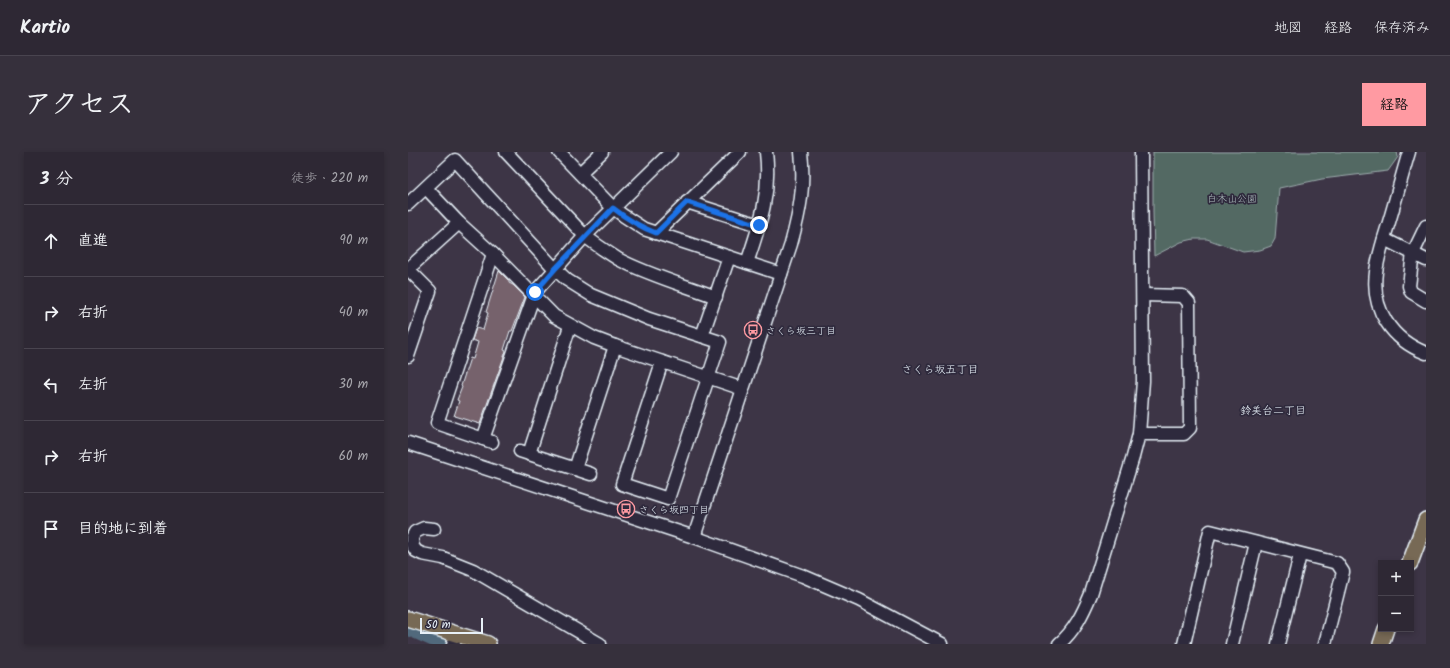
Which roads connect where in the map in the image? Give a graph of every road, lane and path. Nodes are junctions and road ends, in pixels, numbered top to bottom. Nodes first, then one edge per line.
1 (506, 152) edge
2 (559, 152) edge
3 (602, 152) edge
4 (671, 152) edge
5 (740, 152) edge
6 (766, 152) edge
7 (801, 152) edge
8 (1141, 152) edge
9 (1409, 152) edge
10 (580, 173) junction
11 (426, 188) junction
12 (687, 202) junction
13 (408, 204) edge
14 (613, 208) junction
15 (459, 222) junction
16 (759, 225) junction
17 (1426, 226) edge
18 (656, 233) junction
19 (585, 236) junction
20 (1384, 239) junction
21 (1413, 253) junction
22 (493, 254) junction
23 (729, 257) junction
24 (1426, 260) edge
25 (747, 263) junction
26 (408, 269) edge
27 (555, 269) junction
28 (781, 274) junction
29 (534, 295) junction
30 (1143, 295) junction
31 (716, 297) junction
32 (1426, 301) edge
33 (570, 326) junction
34 (702, 336) junction
35 (615, 346) junction
36 (1426, 353) edge
37 (408, 356) edge
38 (662, 362) junction
39 (708, 378) junction
40 (743, 389) junction
41 (1138, 434) junction
42 (408, 443) edge
43 (575, 469) junction
44 (591, 474) dead end
45 (1426, 520) edge
46 (434, 529) dead end
47 (694, 538) junction
48 (1256, 543) junction
49 (1300, 555) junction
50 (1411, 560) edge
51 (408, 619) edge
52 (1385, 632) edge
53 (456, 640) edge
54 (488, 644) edge
55 (600, 644) edge
56 (942, 644) edge
57 (1059, 644) edge
58 (1184, 644) edge
59 (1232, 644) edge
60 (1278, 644) edge
61 (1325, 644) edge
62 (1381, 644) edge

1 - 19 street
2 - 10 street
3 - 10 street
4 - 14 street
5 - 12 street
6 - 16 street
7 - 28 street
8 - 30 street
9 - 20 street
10 - 14 street
11 - 13 street
11 - 15 street
11 - 27 street
12 - 16 street
12 - 18 street
14 - 18 street
14 - 19 street
15 - 22 street
15 - 26 street
16 - 25 street
17 - 21 street
18 - 23 street
19 - 27 street
19 - 31 street
20 - 21 street
20 - 36 street
21 - 24 street
21 - 32 street
22 - 29 street
22 - 29 street
23 - 25 street
23 - 31 street
25 - 28 street
26 - 37 street
27 - 29 street
27 - 34 street
28 - 40 street
29 - 33 street
30 - 41 street
30 - 41 street
31 - 34 street
33 - 35 street
33 - 43 street
34 - 39 street
35 - 38 street
35 - 43 street
38 - 39 street
38 - 39 street
39 - 40 street
40 - 47 street
41 - 57 street
42 - 47 street
43 - 44 street
45 - 50 main road
46 - 55 street
47 - 56 street
48 - 49 street
48 - 58 street
48 - 59 street
49 - 60 street
49 - 61 street
51 - 53 main road
52 - 62 main road
53 - 54 main road

